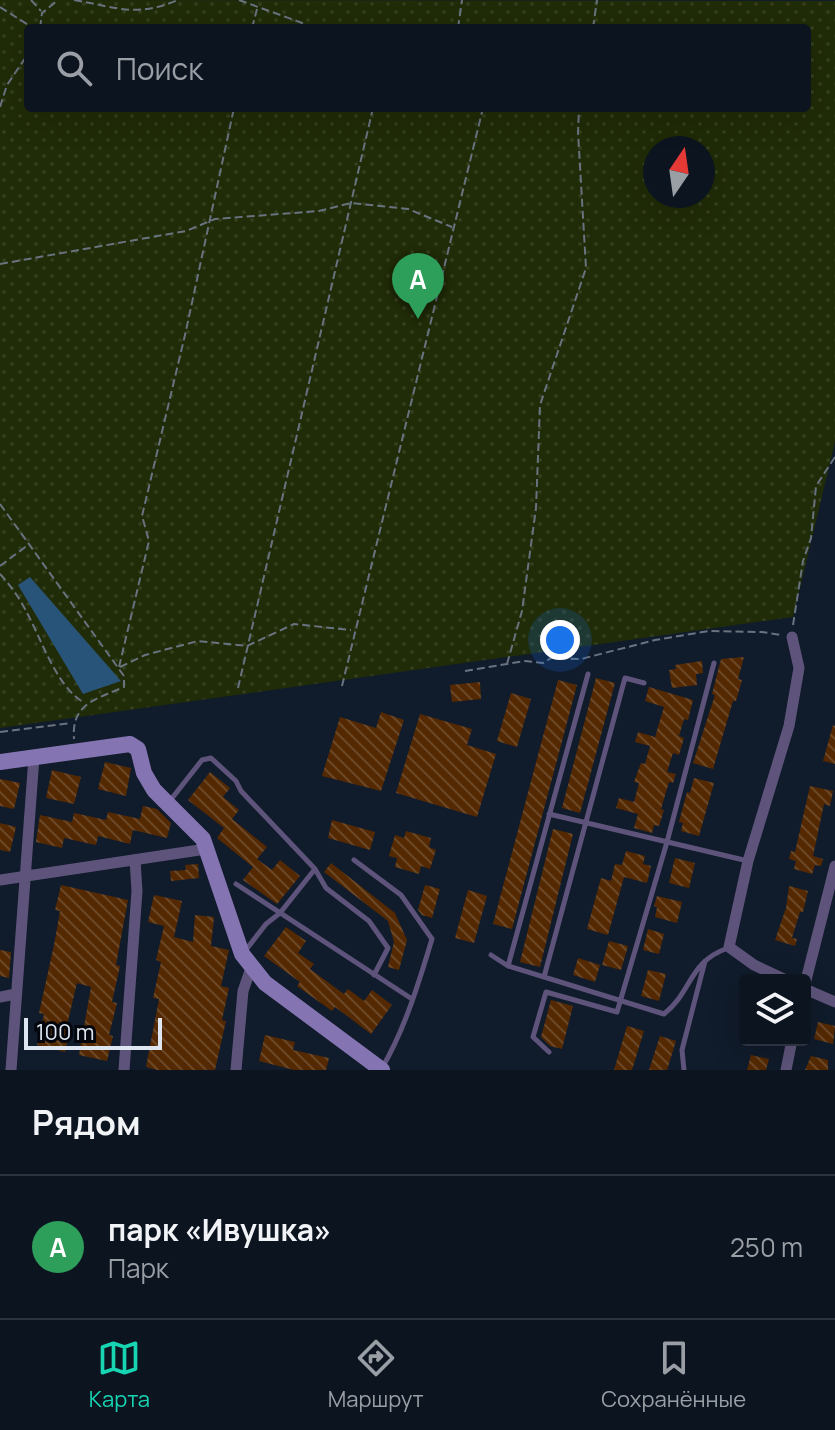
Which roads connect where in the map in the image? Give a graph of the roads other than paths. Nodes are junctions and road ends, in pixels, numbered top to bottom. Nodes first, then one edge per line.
1 (792, 637) road end
2 (714, 663) dead end
3 (588, 674) dead end
4 (644, 683) dead end
5 (34, 757) junction
6 (0, 762) edge
7 (168, 803) junction
8 (549, 814) junction
9 (587, 823) junction
10 (667, 842) junction
11 (206, 849) junction
12 (135, 860) junction
13 (354, 860) dead end
14 (748, 861) junction
15 (835, 866) edge
16 (315, 869) junction
17 (25, 877) junction
18 (0, 880) edge
19 (236, 884) dead end
20 (280, 913) junction
21 (729, 947) junction
22 (491, 955) dead end
23 (706, 960) junction
24 (247, 961) junction
25 (508, 966) junction
26 (773, 974) edge
27 (808, 974) edge
28 (374, 975) junction
29 (544, 977) junction
30 (811, 989) edge
31 (16, 994) junction
32 (0, 997) edge
33 (412, 999) junction
34 (621, 999) junction
35 (835, 1002) edge
36 (791, 1046) edge
37 (549, 1052) dead end
38 (11, 1070) edge
39 (124, 1070) edge
40 (236, 1070) edge
41 (382, 1070) edge
42 (684, 1070) edge
43 (786, 1070) edge

1 - 14 street
2 - 10 lane
3 - 8 lane
4 - 9 lane
5 - 6 street
5 - 7 street
5 - 17 street
7 - 11 street
7 - 16 lane
8 - 9 lane
8 - 25 lane
9 - 10 lane
9 - 29 lane
10 - 14 lane
10 - 34 lane
11 - 12 street
11 - 24 street
12 - 17 street
12 - 39 street
13 - 33 lane
14 - 21 street
15 - 27 street
16 - 20 lane
16 - 28 lane
17 - 18 street
17 - 31 street
19 - 20 lane
20 - 24 lane
20 - 28 lane
21 - 23 lane
21 - 26 street
22 - 25 lane
23 - 34 lane
23 - 42 lane
24 - 40 street
24 - 41 street
25 - 29 lane
28 - 33 lane
29 - 34 lane
30 - 35 street
31 - 32 street
31 - 38 street
33 - 41 lane
34 - 37 lane
36 - 43 street

